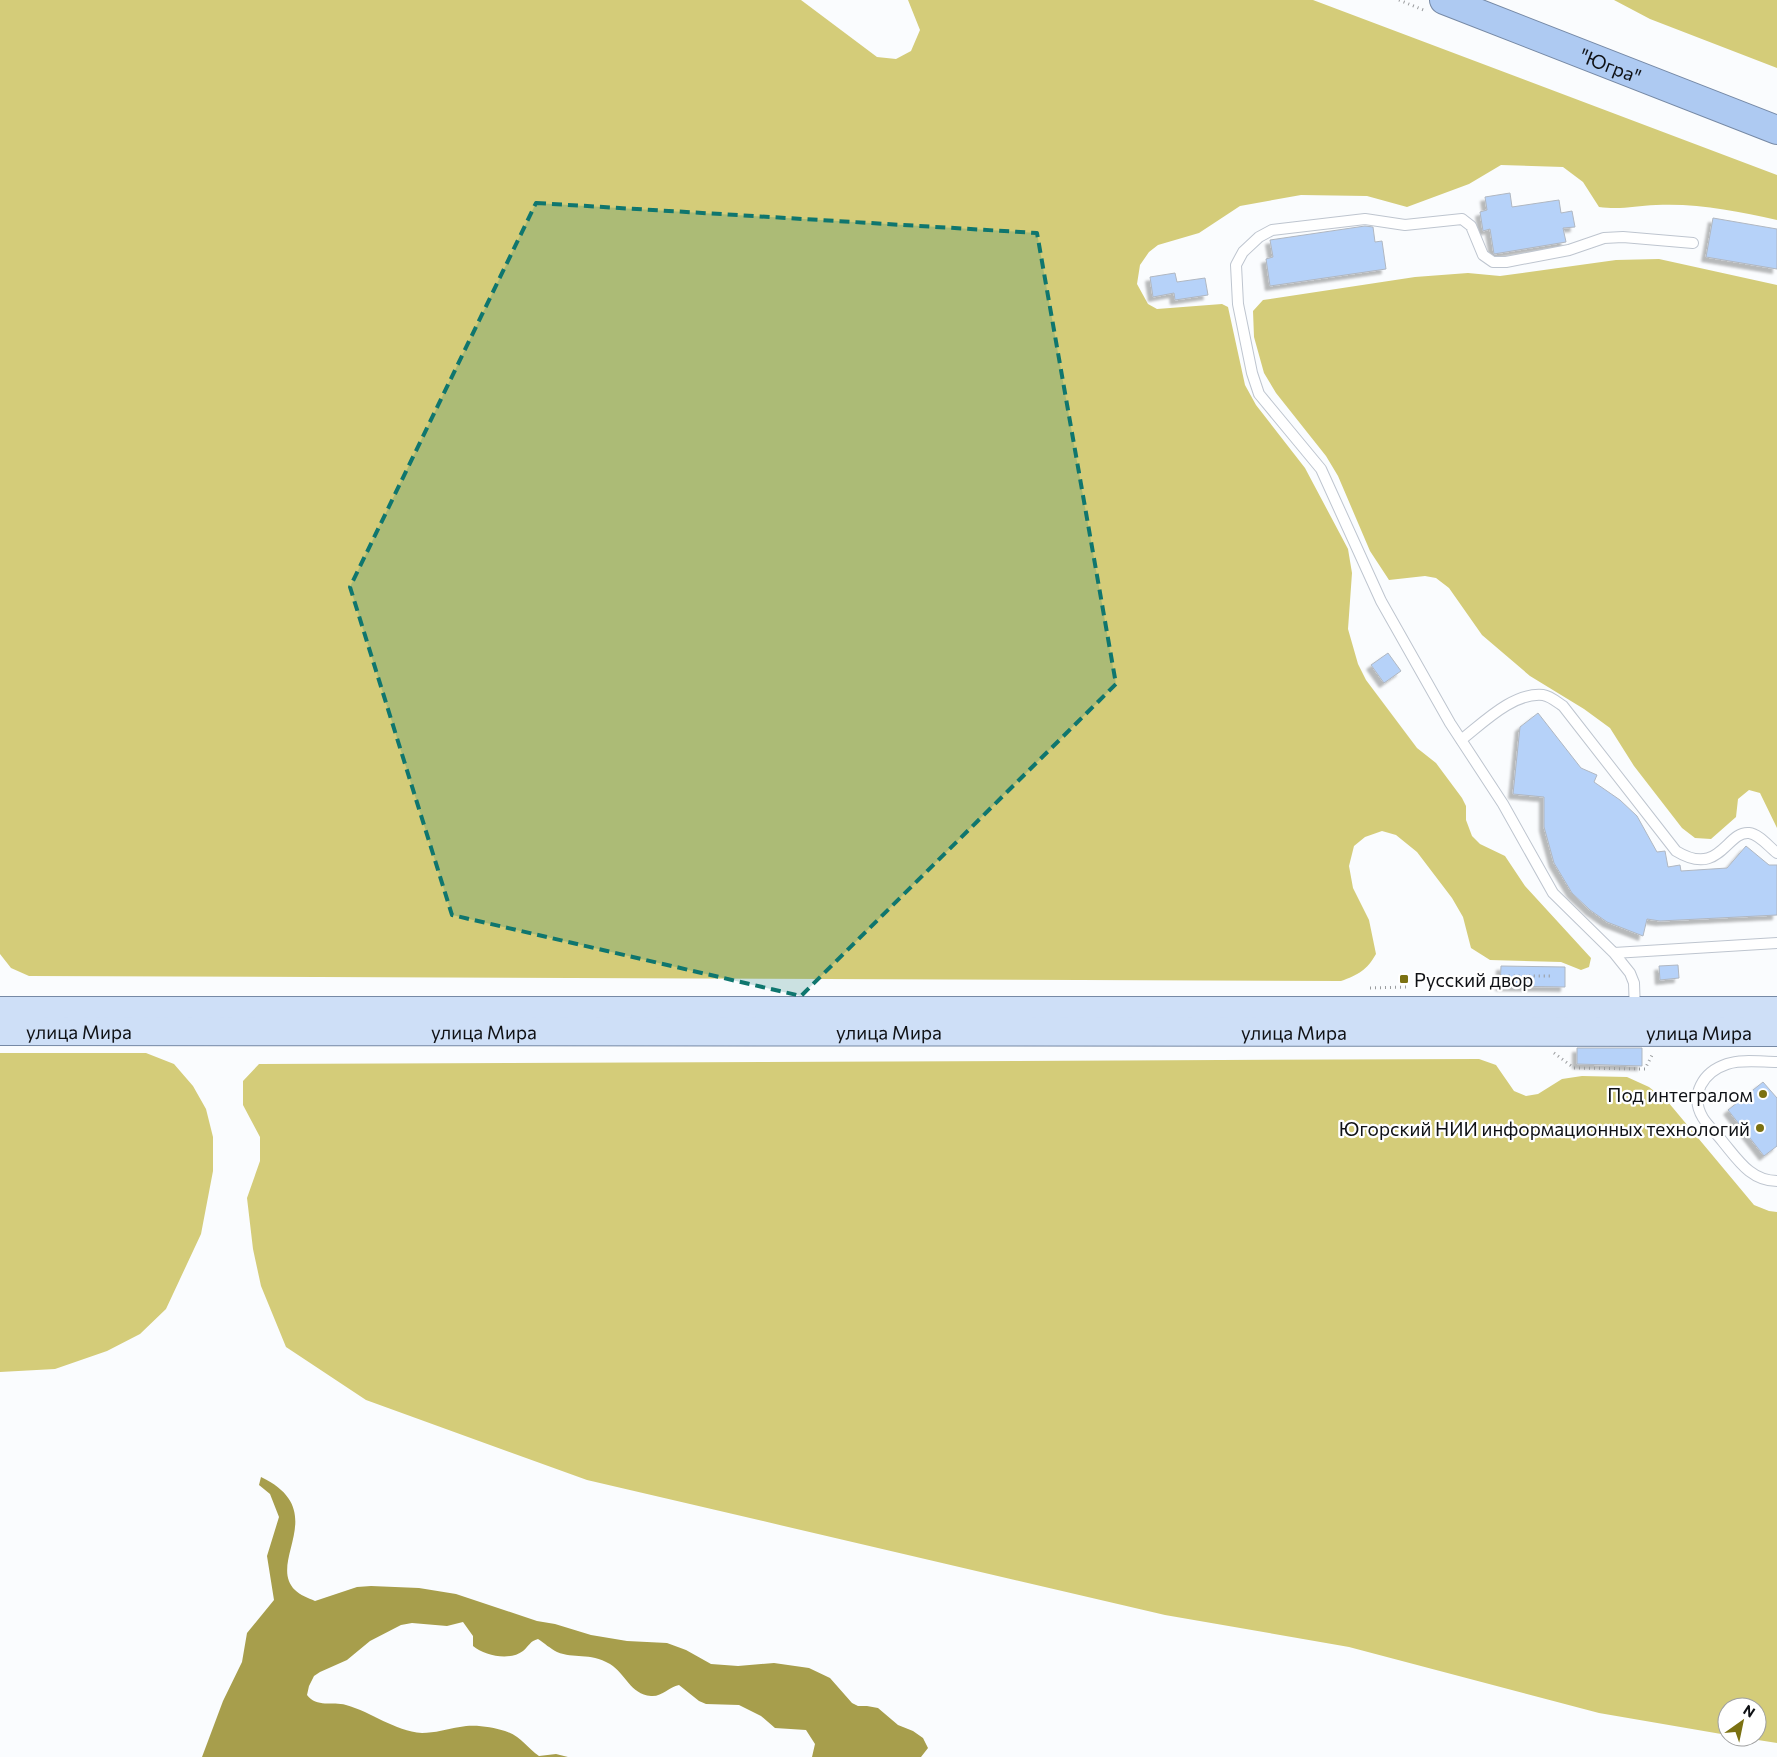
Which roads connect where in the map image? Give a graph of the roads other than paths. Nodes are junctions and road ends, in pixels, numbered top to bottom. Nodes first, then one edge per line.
1 (1444, 0) edge
2 (1777, 130) edge
3 (1693, 243) dead end
4 (1461, 740) junction
5 (1777, 853) edge
6 (1777, 944) edge
7 (1614, 953) junction
8 (0, 1011) edge
9 (1777, 1011) edge
10 (1635, 1022) junction
11 (0, 1031) edge
12 (1777, 1032) edge
13 (1777, 1062) edge
14 (1777, 1181) edge

1 - 2 highway, "Югра"
3 - 4 lane
4 - 5 lane
4 - 7 lane
6 - 7 lane
7 - 10 lane
8 - 10 main road, улица Мира
9 - 10 main road, улица Мира
10 - 11 main road, улица Мира
10 - 12 main road, улица Мира
13 - 14 lane

